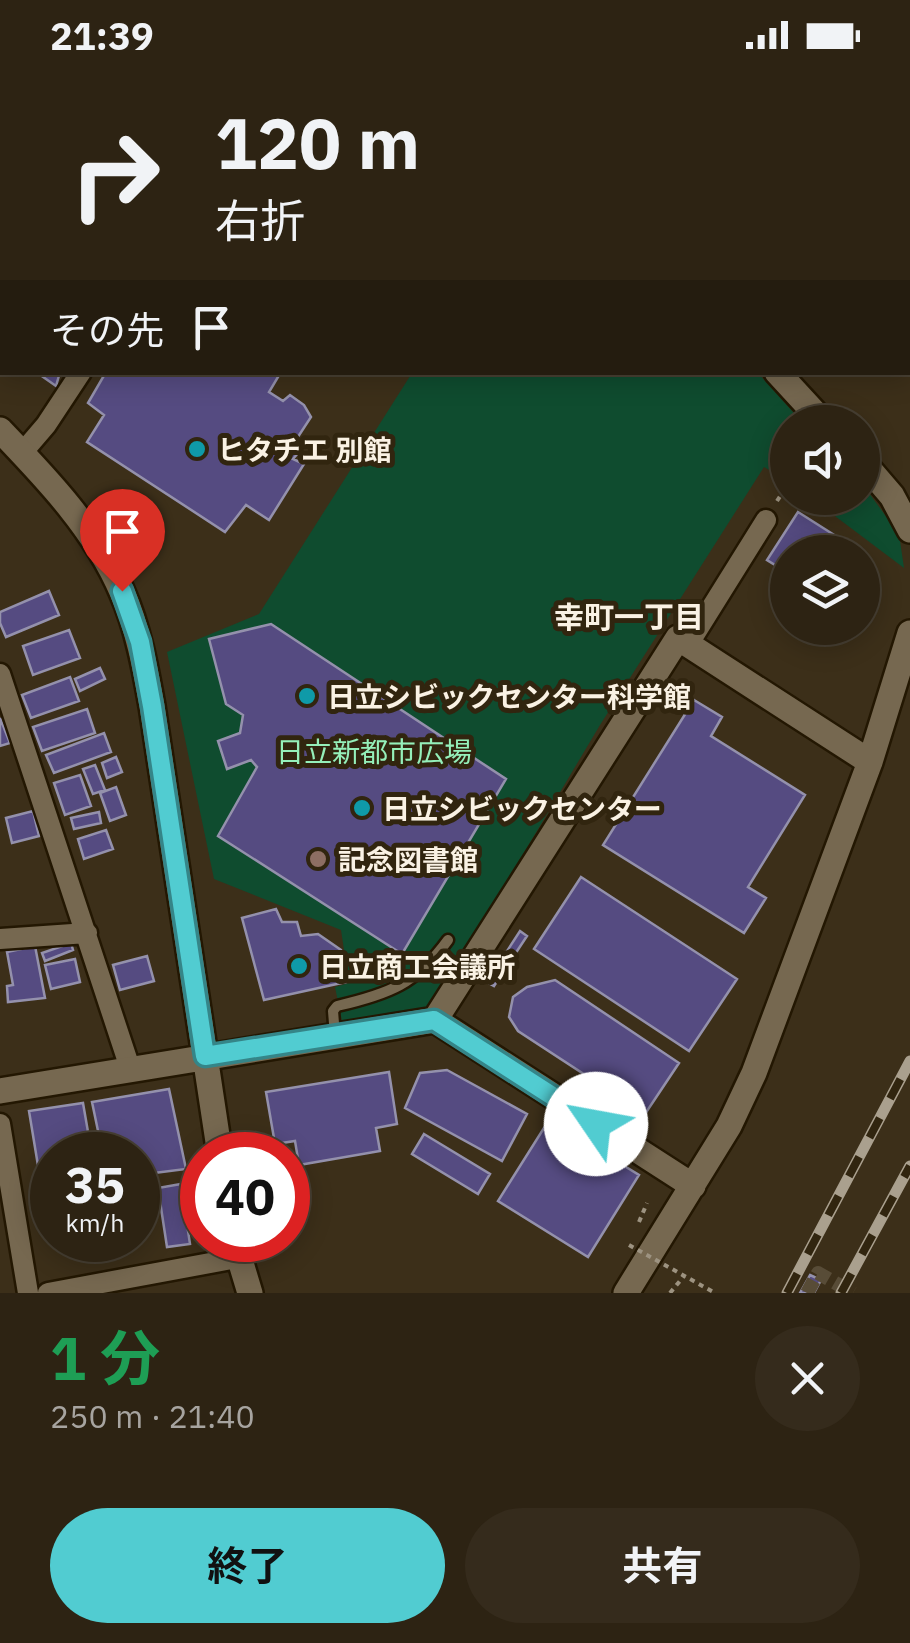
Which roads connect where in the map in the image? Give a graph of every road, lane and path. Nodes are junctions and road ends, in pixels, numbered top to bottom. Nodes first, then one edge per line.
1 (78, 375) edge
2 (780, 375) edge
3 (808, 405) edge
4 (0, 430) edge
5 (22, 453) junction
6 (880, 482) edge
7 (766, 520) dead end
8 (910, 530) edge
9 (910, 633) edge
10 (688, 645) junction
11 (0, 674) edge
12 (870, 762) junction
13 (87, 933) junction
14 (0, 939) edge
15 (448, 940) dead end
16 (434, 1020) junction
17 (336, 1036) junction
18 (205, 1056) junction
19 (130, 1068) junction
20 (0, 1092) edge
21 (0, 1124) edge
22 (217, 1132) edge
23 (693, 1186) junction
24 (629, 1245) dead end
25 (180, 1262) edge
26 (240, 1262) edge
27 (684, 1276) junction
28 (28, 1293) edge
29 (48, 1293) edge
30 (250, 1293) edge
31 (626, 1293) edge
32 (670, 1293) edge
33 (714, 1293) edge

1 - 5 street
2 - 3 street
4 - 5 street
5 - 18 street
6 - 8 street
7 - 10 street
9 - 12 street
10 - 12 street
10 - 16 street
11 - 13 street
12 - 23 street
13 - 14 street
13 - 19 street
15 - 17 lane
16 - 17 street
16 - 23 street
17 - 18 street
18 - 19 street
18 - 22 street
19 - 20 street
21 - 28 street
23 - 31 street
24 - 27 path, bridge
25 - 29 street
26 - 30 street
27 - 32 path
27 - 33 path, bridge

